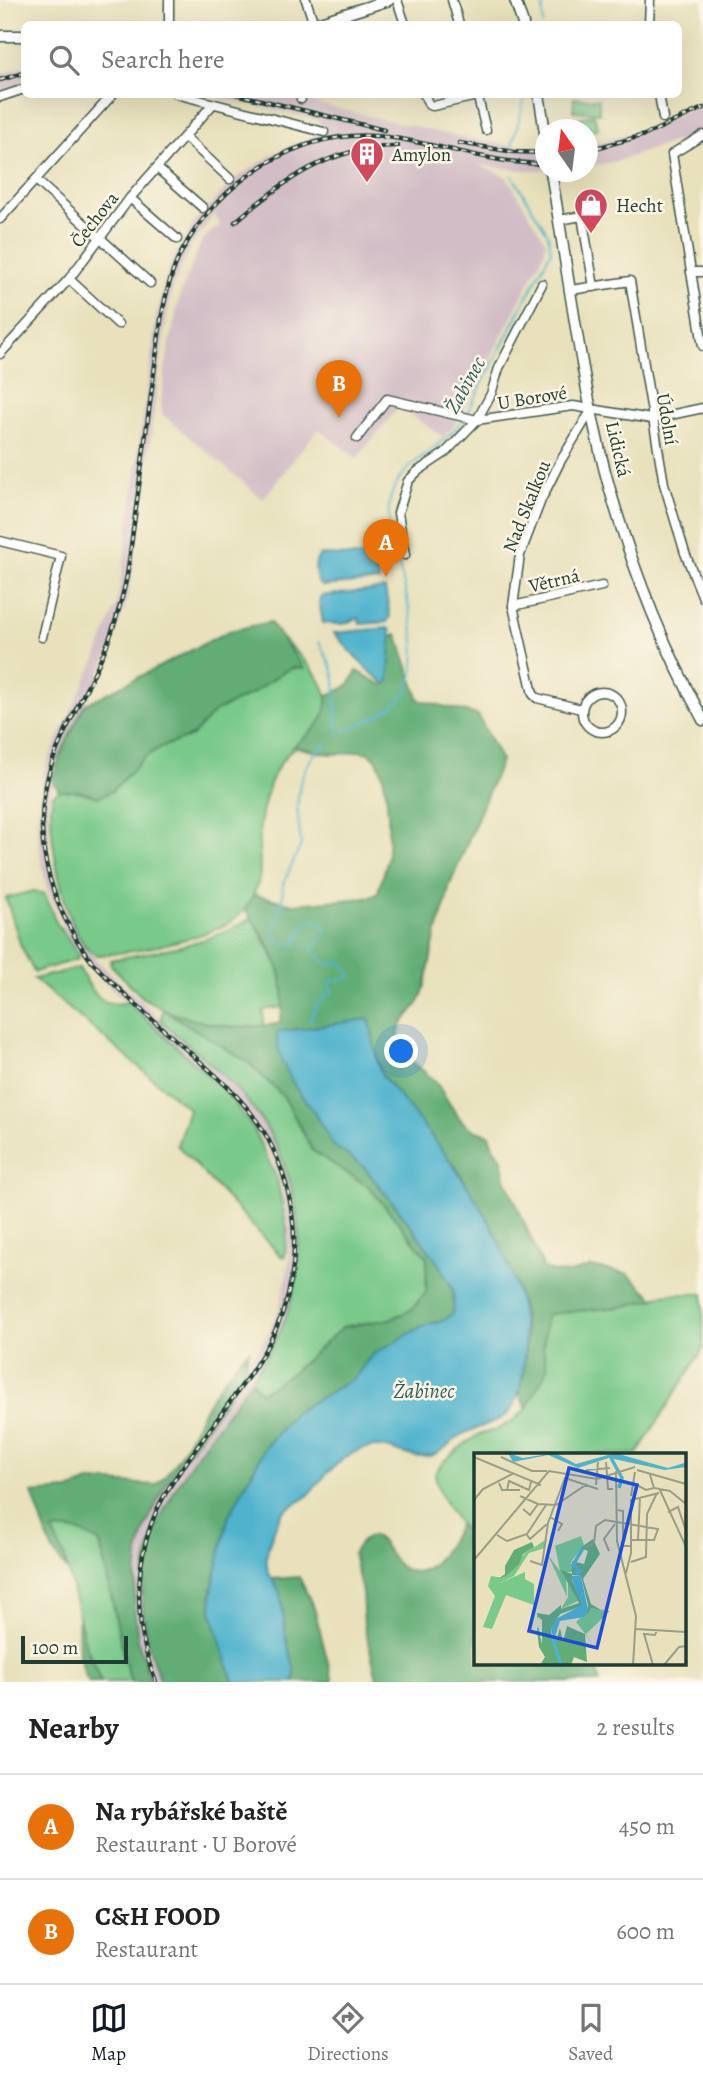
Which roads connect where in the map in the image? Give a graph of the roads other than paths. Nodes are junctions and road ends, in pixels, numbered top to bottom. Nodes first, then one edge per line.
1 (169, 0) edge
2 (306, 0) edge
3 (388, 0) edge
4 (397, 0) edge
5 (452, 0) edge
6 (514, 0) edge
7 (649, 0) edge
8 (169, 21) edge
9 (313, 21) edge
10 (323, 21) edge
11 (404, 21) edge
12 (457, 21) edge
13 (522, 21) edge
14 (649, 21) edge
15 (0, 36) edge
16 (21, 36) edge
17 (21, 90) edge
18 (0, 97) edge
19 (110, 98) edge
20 (191, 98) edge
21 (426, 98) edge
22 (465, 98) edge
23 (478, 98) edge
24 (540, 98) edge
25 (660, 98) edge
26 (213, 104) junction
27 (663, 118) dead end
28 (542, 119) edge
29 (486, 130) dead end
30 (324, 132) dead end
31 (703, 135) edge
32 (185, 137) junction
33 (157, 168) junction
34 (230, 179) dead end
35 (37, 181) junction
36 (553, 182) edge
37 (130, 198) junction
38 (203, 208) dead end
39 (0, 219) edge
40 (559, 220) junction
41 (99, 238) junction
42 (177, 239) dead end
43 (691, 272) junction
44 (703, 272) edge
45 (69, 279) junction
46 (150, 283) dead end
47 (541, 284) dead end
48 (594, 287) junction
49 (571, 290) junction
50 (118, 324) dead end
51 (703, 346) edge
52 (0, 354) edge
53 (703, 408) edge
54 (592, 409) junction
55 (469, 418) junction
56 (651, 419) junction
57 (357, 438) dead end
58 (0, 541) edge
59 (405, 555) dead end
60 (602, 586) dead end
61 (703, 598) edge
62 (513, 606) junction
63 (42, 637) dead end
64 (582, 709) junction
65 (703, 720) edge

1 - 8 street
2 - 9 street
3 - 10 main road
4 - 11 street
5 - 12 street
6 - 13 main road
7 - 14 street
15 - 16 main road
17 - 18 street
19 - 35 street
20 - 26 street
21 - 22 street
23 - 29 street
24 - 28 main road
25 - 27 street
26 - 30 street
26 - 32 street, Čechova
31 - 43 street
32 - 33 street, Čechova
32 - 34 street
33 - 37 street, Čechova
33 - 38 street
35 - 39 street
35 - 41 street
36 - 40 main road, Lidická
37 - 41 street, Čechova
37 - 42 street
40 - 48 street
40 - 49 main road, Lidická
41 - 45 street, Čechova
41 - 46 street
43 - 44 street
43 - 51 street
45 - 50 street
45 - 52 street, Čechova
47 - 55 street
48 - 49 street
48 - 56 street, Údolní
49 - 54 main road, Lidická
53 - 56 street
54 - 55 street, U Borové
54 - 56 street, U Borové
54 - 62 street, Nad Skalkou
54 - 65 main road, Lidická
55 - 57 street
55 - 59 street, U Borové
56 - 61 street, Údolní
58 - 63 street
60 - 62 street, Větrná
62 - 64 street, Nad Skalkou
64 - 64 street, Nad Skalkou

